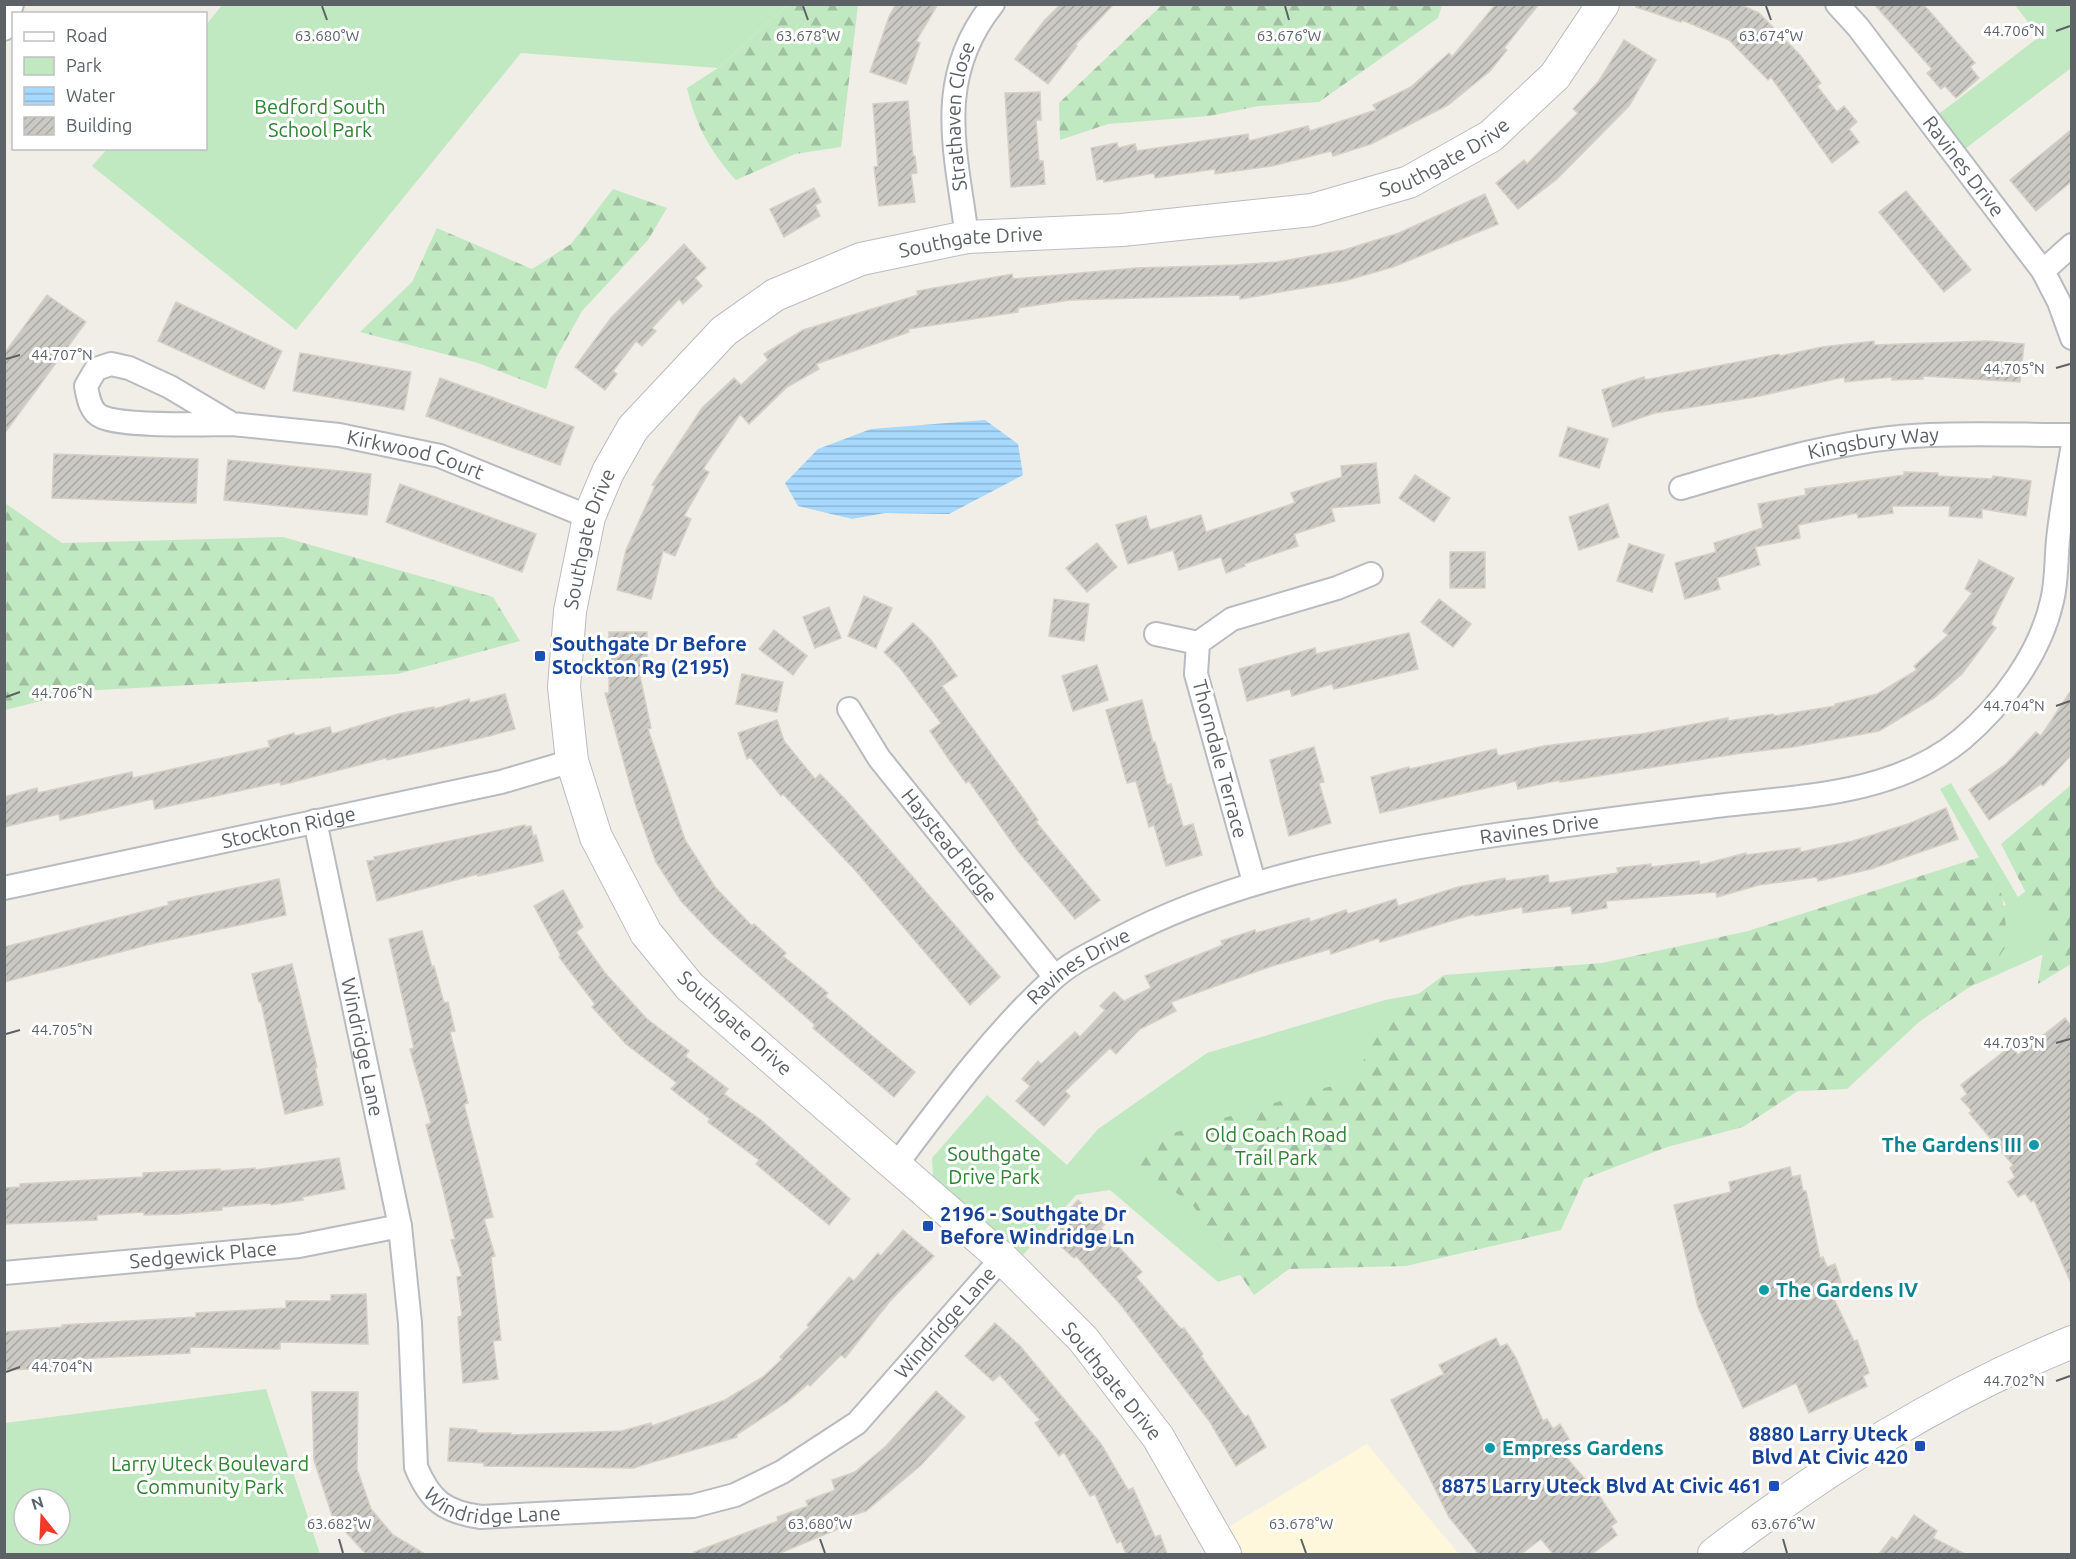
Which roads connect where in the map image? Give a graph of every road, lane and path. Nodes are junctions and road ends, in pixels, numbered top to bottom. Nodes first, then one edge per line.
1 (12, 4) edge
2 (993, 4) edge
3 (1603, 4) edge
4 (1837, 4) edge
5 (4, 29) edge
6 (967, 237) junction
7 (2072, 245) edge
8 (2043, 271) junction
9 (2072, 338) edge
10 (232, 424) junction
11 (2072, 435) edge
12 (2072, 450) edge
13 (1681, 488) dead end
14 (589, 517) junction
15 (1371, 574) dead end
16 (1156, 634) dead end
17 (1198, 643) junction
18 (849, 709) dead end
19 (572, 762) junction
20 (315, 821) junction
21 (1254, 882) junction
22 (4, 888) edge
23 (1055, 977) junction
24 (896, 1165) junction
25 (400, 1226) junction
26 (1002, 1258) junction
27 (4, 1273) edge
28 (2072, 1342) edge
29 (1225, 1554) edge
30 (1714, 1554) edge

1 - 5 street
2 - 6 street, Strathaven Close
3 - 6 street, Southgate Drive
4 - 8 street, Ravines Drive
6 - 14 street, Southgate Drive
7 - 8 street
8 - 9 street, Ravines Drive
10 - 10 street, Kirkwood Court
10 - 14 street, Kirkwood Court
11 - 13 street, Kingsbury Way
12 - 21 street, Ravines Drive
14 - 19 street, Southgate Drive
15 - 17 street
16 - 17 street
17 - 21 street, Thorndale Terrace
18 - 23 street, Haystead Ridge
19 - 20 street, Stockton Ridge
19 - 24 street, Southgate Drive
20 - 22 street, Stockton Ridge
20 - 25 street, Windridge Lane
21 - 23 street, Ravines Drive
23 - 24 street, Ravines Drive
24 - 26 street, Southgate Drive
25 - 26 street, Windridge Lane
25 - 27 street, Sedgewick Place
26 - 29 street, Southgate Drive
28 - 30 street

